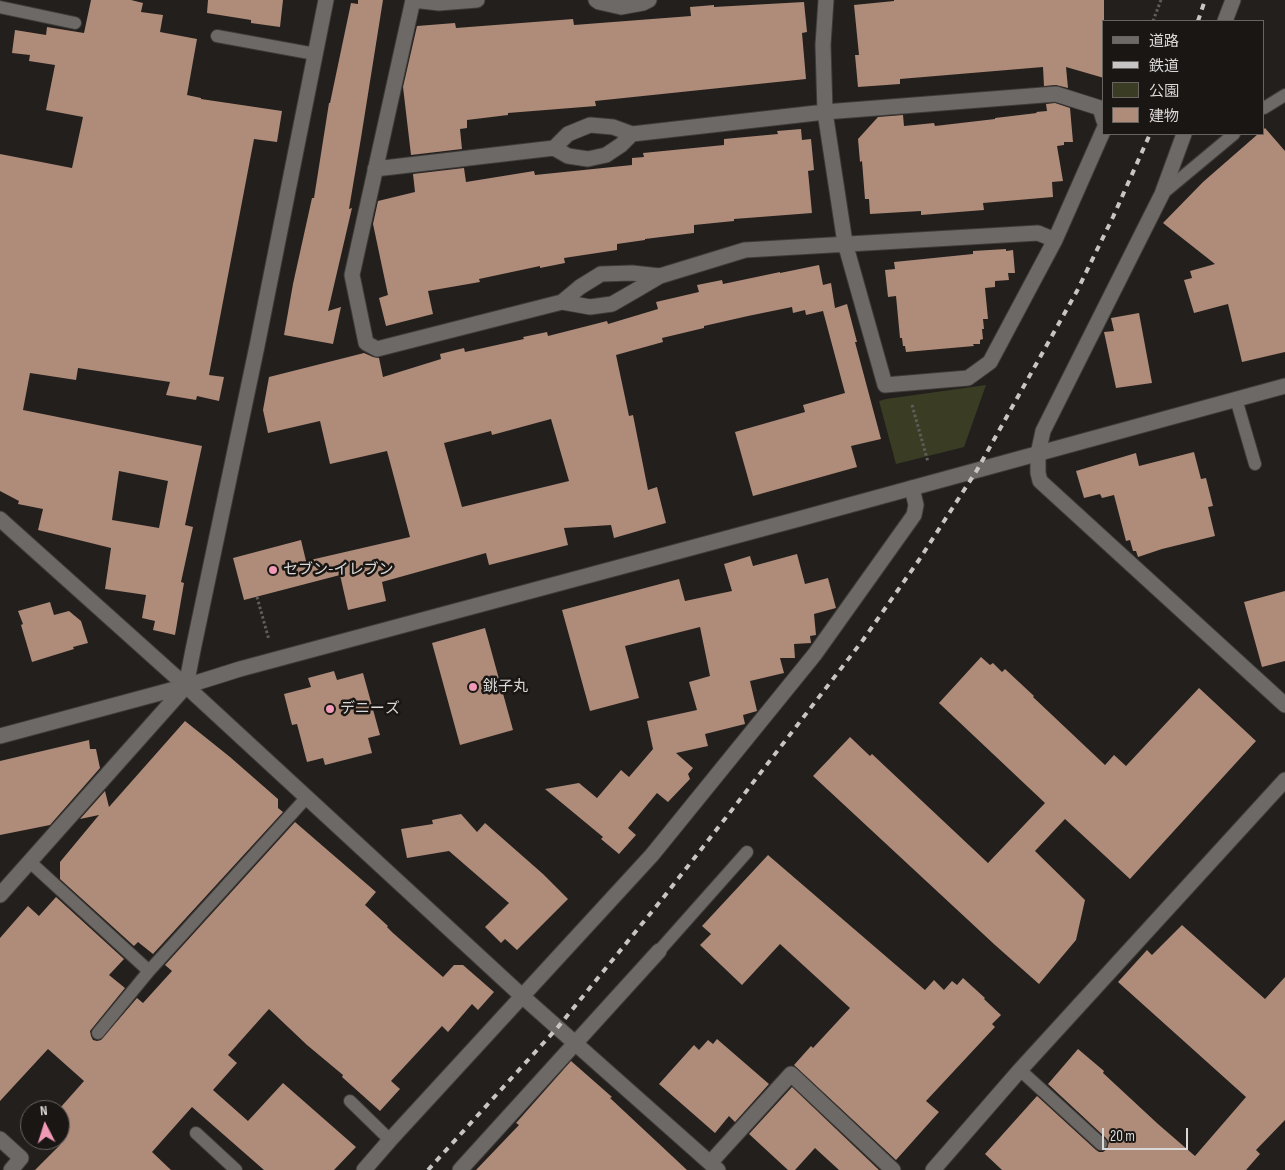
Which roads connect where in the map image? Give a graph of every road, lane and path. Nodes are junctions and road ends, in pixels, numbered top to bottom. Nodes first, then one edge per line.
1 (326, 0) edge
2 (413, 0) edge
3 (476, 0) edge
4 (596, 0) edge
5 (649, 0) edge
6 (826, 0) edge
7 (1161, 0) edge
8 (1233, 0) edge
9 (0, 7) edge
10 (1153, 20) edge
11 (1225, 20) edge
12 (75, 23) dead end
13 (217, 36) dead end
14 (315, 54) junction
15 (1285, 94) edge
16 (1265, 107) edge
17 (825, 112) junction
18 (1102, 114) edge
19 (632, 134) junction
20 (1102, 134) edge
21 (1184, 135) edge
22 (1233, 135) edge
23 (554, 148) junction
24 (375, 169) junction
25 (1162, 194) junction
26 (1055, 240) junction
27 (845, 244) junction
28 (660, 276) junction
29 (562, 302) junction
30 (1285, 386) edge
31 (1236, 399) junction
32 (912, 402) dead end
33 (1038, 454) junction
34 (928, 462) dead end
35 (1255, 464) dead end
36 (912, 488) junction
37 (0, 519) edge
38 (257, 597) dead end
39 (269, 640) dead end
40 (186, 686) junction
41 (1285, 705) edge
42 (0, 736) edge
43 (1285, 780) edge
44 (307, 797) junction
45 (747, 852) dead end
46 (30, 862) junction
47 (0, 895) edge
48 (659, 952) joint
49 (149, 971) junction
50 (522, 996) junction
51 (98, 1033) dead end
52 (576, 1043) junction
53 (1020, 1070) junction
54 (350, 1101) dead end
55 (196, 1134) dead end
56 (0, 1139) edge
57 (390, 1140) junction
58 (1100, 1144) dead end
59 (714, 1166) edge
60 (11, 1170) edge
61 (236, 1170) edge
62 (364, 1170) edge
63 (461, 1170) edge
64 (893, 1170) edge
65 (933, 1170) edge

1 - 14 street
2 - 3 street
2 - 24 street
4 - 5 street
6 - 17 street
7 - 10 path
8 - 11 street
9 - 12 lane
13 - 14 lane
14 - 40 street
15 - 16 lane
17 - 18 street
17 - 19 street
17 - 27 street
19 - 23 street
19 - 23 street
20 - 26 street
21 - 25 street
22 - 25 lane
23 - 24 street
24 - 29 street
25 - 33 street
26 - 27 street
26 - 27 street
27 - 28 street
28 - 29 street
28 - 29 street
30 - 31 street
31 - 33 street
31 - 35 lane
32 - 34 path
33 - 36 street
33 - 41 street
36 - 40 street
36 - 50 street
37 - 40 street
38 - 39 path
40 - 42 street
40 - 44 street
40 - 46 street
43 - 53 street
44 - 49 lane
44 - 50 street
45 - 48 lane
46 - 47 street
46 - 49 lane
48 - 52 street
49 - 51 lane
50 - 52 street
50 - 57 street
52 - 59 street
52 - 63 street
53 - 58 lane
53 - 65 street
54 - 57 lane
55 - 61 lane
56 - 60 street
57 - 62 street
59 - 64 street

